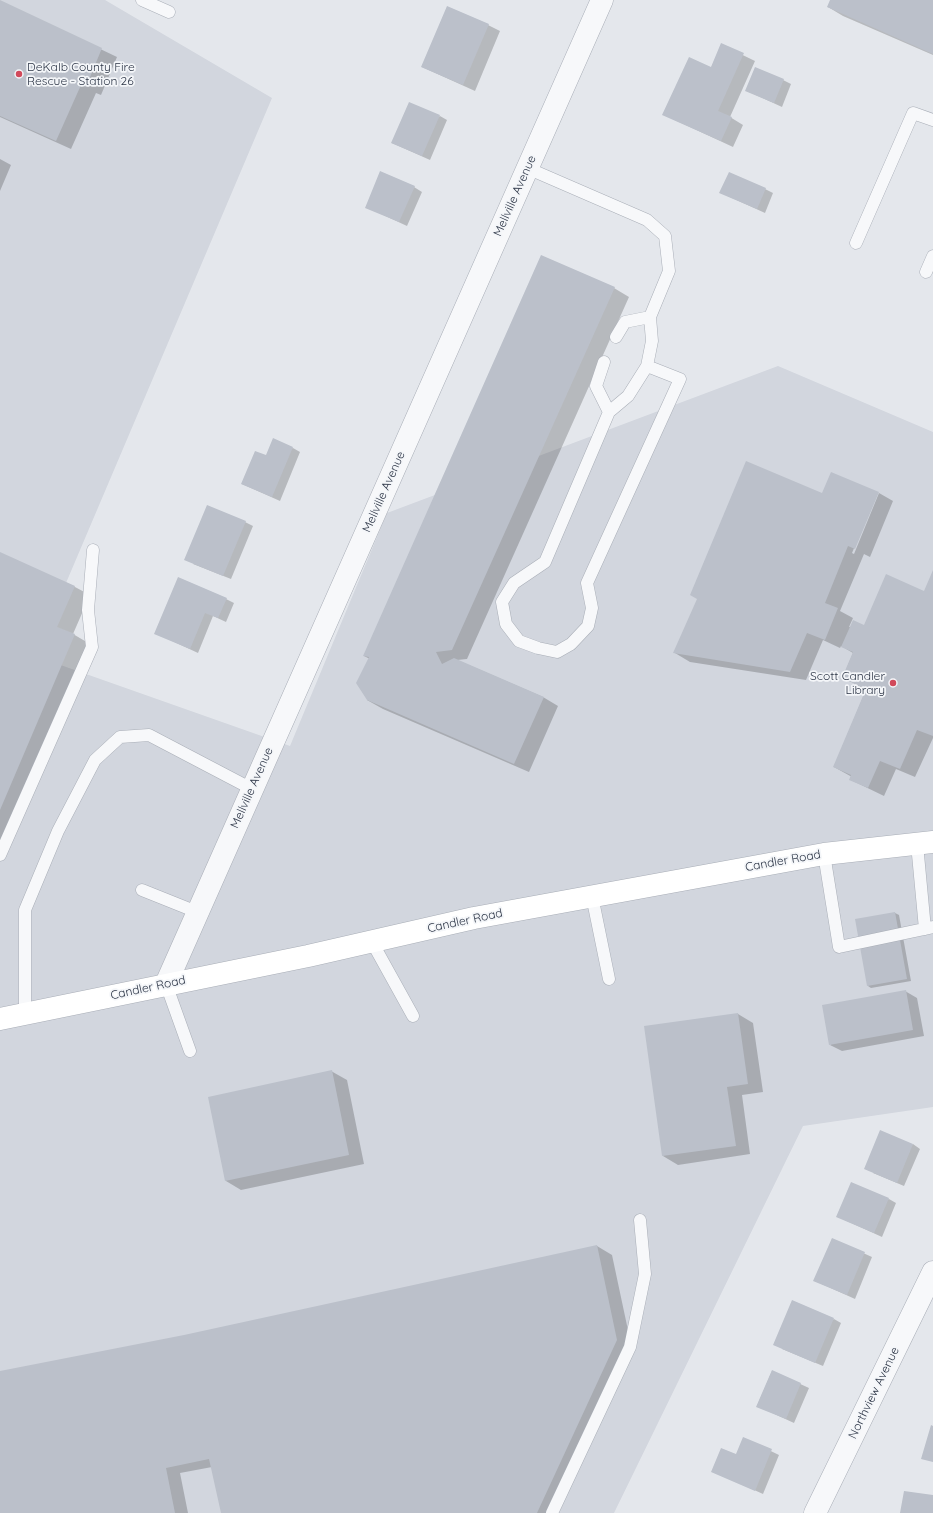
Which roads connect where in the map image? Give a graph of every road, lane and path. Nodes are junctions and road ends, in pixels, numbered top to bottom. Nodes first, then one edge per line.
1 (142, 0) edge
2 (602, 0) edge
3 (169, 12) dead end
4 (933, 120) edge
5 (527, 168) junction
6 (856, 243) dead end
7 (933, 256) edge
8 (926, 272) dead end
9 (650, 317) junction
10 (616, 337) dead end
11 (604, 362) dead end
12 (647, 366) junction
13 (609, 412) junction
14 (93, 550) dead end
15 (252, 789) junction
16 (925, 843) edge
17 (824, 854) junction
18 (0, 855) edge
19 (142, 890) dead end
20 (592, 896) junction
21 (197, 912) junction
22 (929, 928) edge
23 (372, 942) junction
24 (609, 979) dead end
25 (166, 984) junction
26 (25, 1014) junction
27 (413, 1016) dead end
28 (0, 1019) edge
29 (190, 1051) dead end
30 (640, 1220) dead end
31 (933, 1272) edge
32 (552, 1513) edge
33 (815, 1513) edge

1 - 3 lane
2 - 5 street, Mellville Avenue
4 - 6 lane
5 - 9 lane
5 - 15 street, Mellville Avenue
7 - 8 lane
9 - 10 lane
9 - 12 lane
11 - 13 lane
12 - 13 lane
12 - 13 lane
14 - 18 lane
15 - 21 street, Mellville Avenue
15 - 26 lane
16 - 17 main road, Candler Road
16 - 22 lane
17 - 20 main road, Candler Road
17 - 22 lane
19 - 21 lane
20 - 23 main road, Candler Road
20 - 24 lane
21 - 25 street, Mellville Avenue
23 - 25 main road, Candler Road
23 - 27 lane
25 - 26 main road, Candler Road
25 - 29 lane
26 - 28 main road, Candler Road
30 - 32 lane
31 - 33 street, Northview Avenue

